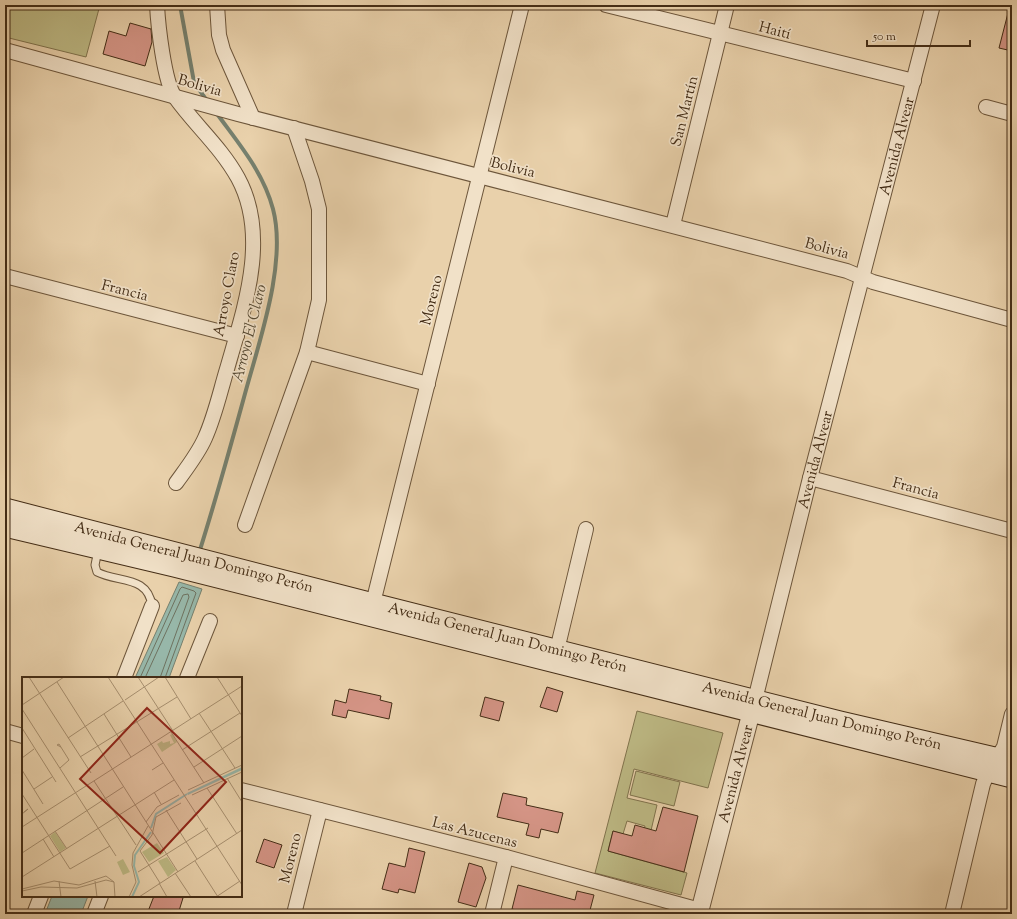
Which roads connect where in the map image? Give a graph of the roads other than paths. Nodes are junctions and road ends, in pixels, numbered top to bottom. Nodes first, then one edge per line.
1 (157, 5) edge
2 (217, 5) edge
3 (522, 5) edge
4 (606, 5) edge
5 (727, 5) edge
6 (933, 5) edge
7 (720, 34) junction
8 (5, 50) edge
9 (914, 81) junction
10 (180, 97) junction
11 (986, 107) dead end
12 (1012, 114) edge
13 (253, 118) junction
14 (294, 128) junction
15 (479, 176) junction
16 (673, 225) junction
17 (5, 276) edge
18 (864, 278) junction
19 (1012, 320) edge
20 (237, 336) junction
21 (307, 352) junction
22 (428, 384) junction
23 (810, 478) junction
24 (176, 483) dead end
25 (5, 508) edge
26 (244, 525) dead end
27 (5, 527) edge
28 (586, 529) dead end
29 (1012, 531) edge
30 (98, 550) junction
31 (176, 559) junction
32 (222, 572) junction
33 (373, 604) junction
34 (152, 606) joint
35 (210, 621) dead end
36 (557, 650) junction
37 (124, 677) edge
38 (187, 677) edge
39 (753, 706) junction
40 (1012, 714) edge
41 (5, 731) edge
42 (22, 736) edge
43 (999, 763) edge
44 (1012, 778) edge
45 (242, 790) edge
46 (320, 810) junction
47 (506, 857) junction
48 (41, 897) edge
49 (101, 897) edge
50 (699, 912) edge
51 (34, 914) edge
52 (94, 914) edge
53 (294, 914) edge
54 (492, 914) edge
55 (952, 914) edge

1 - 10 street, Arroyo Claro
2 - 13 street
3 - 15 street, Moreno
4 - 7 street, Haití
5 - 7 street, San Martín
6 - 9 street, Avenida Alvear
7 - 9 street, Haití
7 - 16 street, San Martín
8 - 10 street, Bolivia
9 - 18 street, Avenida Alvear
10 - 13 street, Bolivia
10 - 20 street, Arroyo Claro
11 - 12 street
13 - 14 street, Bolivia
14 - 15 street, Bolivia
14 - 21 street
15 - 16 street, Bolivia
15 - 22 street, Moreno
16 - 18 street, Bolivia
17 - 20 street, Francia
18 - 19 street, Bolivia
18 - 23 street, Avenida Alvear
20 - 24 street, Arroyo Claro
21 - 22 street
21 - 26 street
22 - 33 street, Moreno
23 - 29 street, Francia
23 - 39 street, Avenida Alvear
25 - 31 main road, Avenida General Juan Domingo Perón
27 - 30 main road, Avenida General Juan Domingo Perón
28 - 36 street
30 - 31 main road, Avenida General Juan Domingo Perón
30 - 34 lane
31 - 32 main road, Avenida General Juan Domingo Perón
32 - 33 main road, Avenida General Juan Domingo Perón
32 - 39 main road, Avenida General Juan Domingo Perón
33 - 36 main road, Avenida General Juan Domingo Perón
34 - 37 street
35 - 38 street
36 - 39 main road, Avenida General Juan Domingo Perón
39 - 43 main road, Avenida General Juan Domingo Perón
39 - 50 street, Avenida Alvear
40 - 43 street
41 - 42 street
43 - 44 main road, Avenida General Juan Domingo Perón
43 - 55 street
45 - 46 street, Las Azucenas
46 - 47 street, Las Azucenas
46 - 53 street, Moreno
47 - 50 street, Las Azucenas
47 - 54 street
48 - 51 street
49 - 52 street

